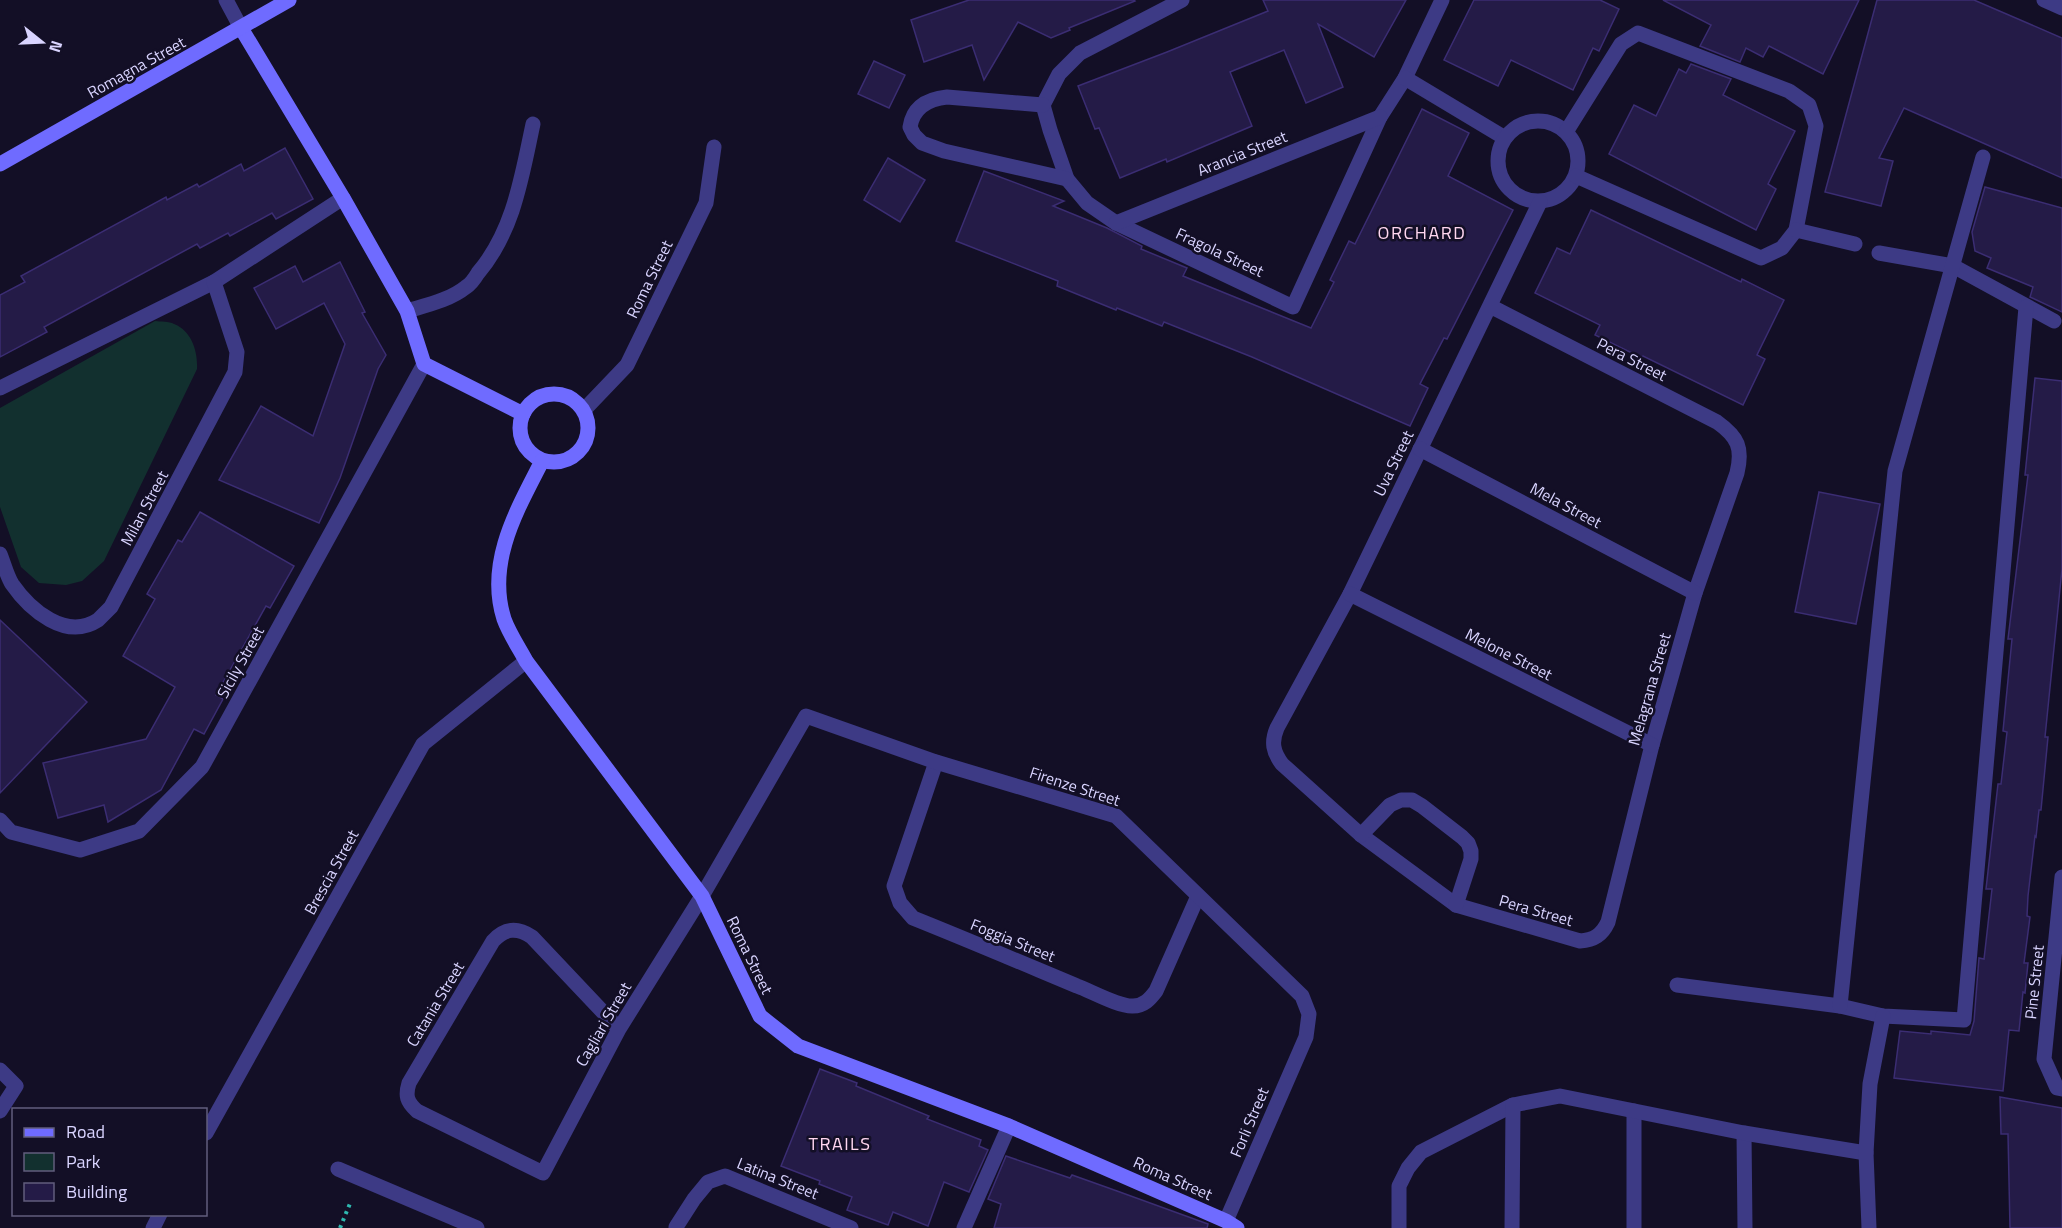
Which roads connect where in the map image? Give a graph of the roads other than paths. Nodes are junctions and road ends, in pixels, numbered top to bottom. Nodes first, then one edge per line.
1 (226, 0) edge
2 (290, 0) edge
3 (1182, 0) edge
4 (1442, 0) edge
5 (2044, 0) edge
6 (2062, 8) edge
7 (241, 28) junction
8 (1405, 78) junction
9 (1043, 105) junction
10 (1380, 117) junction
11 (534, 124) dead end
12 (1566, 132) junction
13 (1505, 138) junction
14 (714, 147) dead end
15 (1983, 157) dead end
16 (0, 164) edge
17 (1576, 176) junction
18 (1067, 179) junction
19 (343, 198) junction
20 (1540, 202) junction
21 (1116, 223) junction
22 (1796, 230) junction
23 (1856, 244) dead end
24 (1879, 252) dead end
25 (1953, 266) junction
26 (214, 282) junction
27 (1490, 306) junction
28 (2026, 307) junction
29 (407, 311) junction
30 (2054, 321) dead end
31 (424, 364) junction
32 (0, 388) edge
33 (584, 410) junction
34 (523, 414) junction
35 (1420, 449) junction
36 (542, 460) junction
37 (1740, 460) joint
38 (0, 554) edge
39 (1695, 593) junction
40 (1350, 594) junction
41 (526, 661) junction
42 (806, 716) joint
43 (1652, 745) junction
44 (936, 762) junction
45 (0, 820) edge
46 (1361, 835) junction
47 (2062, 877) edge
48 (702, 896) junction
49 (1198, 896) junction
50 (1456, 905) junction
51 (1604, 931) joint
52 (1677, 985) dead end
53 (1840, 1006) junction
54 (1883, 1016) junction
55 (619, 1029) junction
56 (1306, 1037) joint
57 (0, 1070) edge
58 (2060, 1088) edge
59 (1513, 1105) junction
60 (1634, 1111) junction
61 (0, 1112) edge
62 (1009, 1126) junction
63 (207, 1131) edge
64 (1744, 1132) junction
65 (1866, 1153) junction
66 (338, 1169) dead end
67 (543, 1173) joint
68 (1232, 1225) edge
69 (676, 1227) edge
70 (477, 1228) edge
71 (851, 1228) edge
72 (964, 1228) edge
73 (1399, 1228) edge
74 (1512, 1228) edge
75 (1634, 1228) edge
76 (1745, 1228) edge
77 (1869, 1228) edge

1 - 7 street
2 - 7 street, Romagna Street
3 - 9 street
4 - 8 street, Fragola Street
5 - 6 street
7 - 16 street, Romagna Street
7 - 19 street
8 - 10 street, Fragola Street
8 - 13 street
9 - 18 street, Fragola Street
9 - 18 street
10 - 21 street, Arancia Street
10 - 21 street, Fragola Street
11 - 29 street
12 - 13 street
12 - 17 street
12 - 22 street
13 - 20 street
14 - 33 street, Roma Street
15 - 25 street
17 - 20 street
17 - 22 street
18 - 21 street, Fragola Street
19 - 26 street
19 - 29 street
20 - 27 street, Uva Street
22 - 23 street
24 - 25 street
25 - 28 street
25 - 53 street
26 - 32 street
26 - 38 street, Milan Street
27 - 35 street, Uva Street
27 - 37 street, Pera Street
28 - 30 street
28 - 54 street
29 - 31 street
31 - 34 street
31 - 45 street, Sicily Street
33 - 34 street
33 - 36 street
34 - 36 street
35 - 39 street, Mela Street
35 - 40 street, Uva Street
36 - 41 street, Roma Street
37 - 39 street, Melagrana Street
39 - 43 street, Melagrana Street
40 - 43 street, Melone Street
40 - 46 street, Uva Street
41 - 48 street, Roma Street
41 - 63 street, Brescia Street
42 - 44 street, Firenze Street
42 - 48 street, Cagliari Street
43 - 51 street, Melagrana Street
44 - 49 street, Firenze Street
44 - 49 street, Foggia Street
46 - 50 street
46 - 50 street
47 - 58 street, Pine Street
48 - 55 street, Cagliari Street
48 - 62 street, Roma Street
49 - 56 street, Firenze Street
50 - 51 street, Pera Street
52 - 53 street
53 - 54 street
54 - 65 street
55 - 67 street, Cagliari Street
55 - 67 street, Catania Street
56 - 68 street, Forli Street
57 - 61 street
59 - 60 street
59 - 73 street
59 - 74 street
60 - 64 street
60 - 75 street
62 - 68 street, Roma Street
62 - 72 street
64 - 65 street
64 - 76 street
65 - 77 street
66 - 70 street
69 - 71 street, Latina Street

